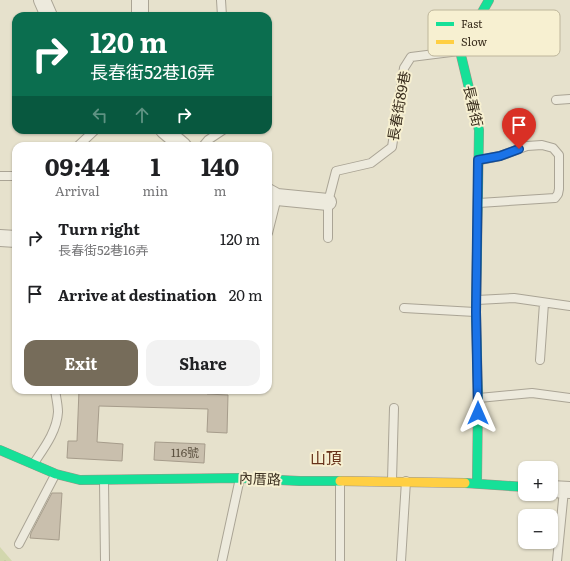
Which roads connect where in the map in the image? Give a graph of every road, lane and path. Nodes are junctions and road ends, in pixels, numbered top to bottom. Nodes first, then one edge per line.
1 (42, 0) edge
2 (140, 0) edge
3 (221, 0) edge
4 (489, 0) edge
5 (483, 10) edge
6 (47, 12) edge
7 (140, 12) edge
8 (222, 12) edge
9 (428, 55) edge
10 (461, 56) edge
11 (570, 99) edge
12 (556, 100) dead end
13 (91, 134) edge
14 (169, 134) edge
15 (217, 134) edge
16 (82, 142) edge
17 (178, 142) edge
18 (206, 142) edge
19 (478, 160) junction
20 (0, 176) edge
21 (12, 176) edge
22 (272, 194) edge
23 (328, 202) junction
24 (477, 203) junction
25 (0, 238) edge
26 (328, 238) dead end
27 (12, 239) edge
28 (476, 300) junction
29 (544, 303) junction
30 (570, 306) edge
31 (404, 308) dead end
32 (476, 312) junction
33 (540, 360) dead end
34 (56, 394) edge
35 (478, 398) junction
36 (570, 398) edge
37 (394, 408) dead end
38 (0, 450) edge
39 (33, 464) junction
40 (56, 474) junction
41 (240, 478) junction
42 (104, 480) junction
43 (392, 480) junction
44 (340, 481) junction
45 (406, 481) junction
46 (477, 483) junction
47 (518, 486) edge
48 (562, 490) edge
49 (19, 544) dead end
50 (105, 561) edge
51 (222, 561) edge
52 (340, 561) edge
53 (401, 561) edge
54 (557, 561) edge

1 - 6 street
2 - 7 street
3 - 8 lane
4 - 5 street
9 - 23 lane, 長春街89巷
10 - 19 street, 長春街
11 - 12 lane
13 - 16 lane
14 - 17 street
15 - 18 lane
19 - 24 street, 長春街
19 - 24 lane
20 - 21 lane
22 - 23 street
23 - 26 lane, 長春街89巷
24 - 28 street, 長春街
25 - 27 street
28 - 29 lane
28 - 32 street, 長春街
29 - 30 lane
29 - 33 lane
31 - 32 lane
32 - 35 street, 長春街
34 - 39 lane
35 - 36 lane
35 - 46 street, 長春街
37 - 43 lane
38 - 39 street, 內厝路
39 - 40 street, 內厝路
40 - 42 street, 內厝路
40 - 49 lane
41 - 42 street, 內厝路
41 - 44 street, 內厝路
41 - 51 lane
42 - 50 lane
43 - 44 street, 內厝路
43 - 45 street, 內厝路
44 - 52 lane
45 - 46 street, 內厝路
45 - 53 lane
46 - 47 street, 內厝路
48 - 54 lane

